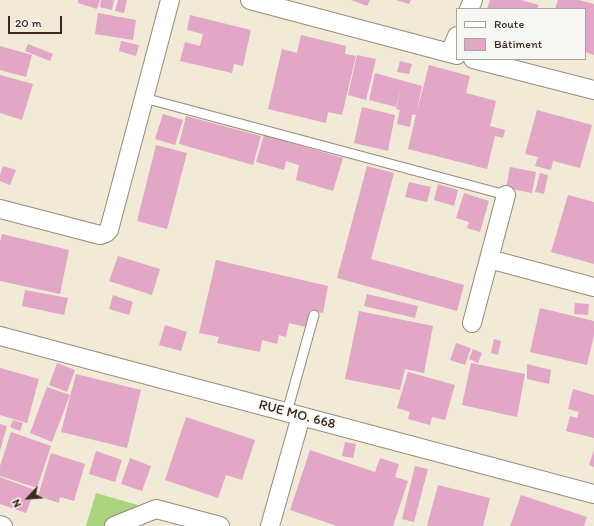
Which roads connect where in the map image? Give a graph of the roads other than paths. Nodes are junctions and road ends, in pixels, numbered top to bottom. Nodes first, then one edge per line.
1 (170, 0) edge
2 (250, 0) edge
3 (456, 40) edge
4 (453, 54) edge
5 (477, 60) edge
6 (594, 90) edge
7 (144, 98) junction
8 (506, 195) joint
9 (0, 209) edge
10 (489, 259) junction
11 (594, 287) edge
12 (314, 315) dead end
13 (472, 322) dead end
14 (0, 336) edge
15 (294, 414) junction
16 (594, 494) edge
17 (0, 525) edge
18 (3, 526) edge
19 (114, 526) edge
20 (220, 526) edge
21 (270, 526) edge

1 - 7 street
2 - 4 street
3 - 4 street
5 - 6 street
7 - 8 lane
7 - 9 street
8 - 10 street
10 - 11 street
10 - 13 street
12 - 15 lane
14 - 15 street, RUE MO. 668
15 - 16 street, RUE MO. 668
15 - 21 street
17 - 18 street
19 - 20 street

